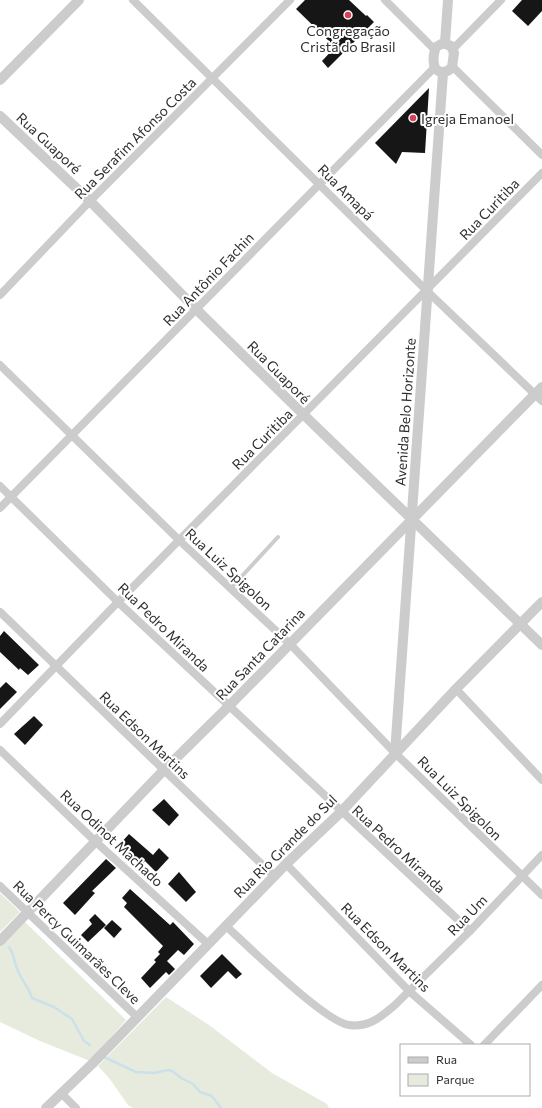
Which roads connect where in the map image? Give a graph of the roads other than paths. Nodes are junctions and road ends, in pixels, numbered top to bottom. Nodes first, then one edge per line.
1 (79, 0) edge
2 (133, 0) edge
3 (290, 0) edge
4 (385, 0) edge
5 (448, 0) edge
6 (501, 0) edge
7 (449, 46) junction
8 (435, 50) junction
9 (452, 66) junction
10 (439, 70) junction
11 (213, 79) junction
12 (0, 80) edge
13 (0, 116) edge
14 (542, 155) edge
15 (542, 173) edge
16 (320, 184) junction
17 (90, 201) junction
18 (427, 291) junction
19 (0, 295) edge
20 (197, 310) junction
21 (0, 365) edge
22 (540, 394) edge
23 (304, 415) junction
24 (73, 436) junction
25 (0, 486) edge
26 (11, 497) junction
27 (0, 508) edge
28 (411, 518) junction
29 (278, 537) dead end
30 (180, 541) junction
31 (231, 588) junction
32 (118, 602) junction
33 (542, 602) edge
34 (0, 612) edge
35 (521, 624) junction
36 (290, 644) junction
37 (542, 645) edge
38 (56, 667) junction
39 (456, 689) junction
40 (229, 706) junction
41 (0, 724) edge
42 (0, 750) edge
43 (395, 753) junction
44 (163, 770) junction
45 (542, 780) edge
46 (341, 812) junction
47 (96, 842) junction
48 (542, 855) edge
49 (286, 864) junction
50 (274, 876) junction
51 (521, 877) junction
52 (0, 886) edge
53 (542, 895) edge
54 (28, 913) junction
55 (226, 926) junction
56 (470, 932) junction
57 (0, 941) edge
58 (208, 944) junction
59 (542, 985) edge
60 (409, 991) junction
61 (137, 1017) junction
62 (470, 1044) edge
63 (485, 1044) edge
64 (61, 1092) junction
65 (46, 1108) edge
66 (76, 1108) edge

1 - 12 street
2 - 11 street, Rua Amapá
3 - 11 street, Rua Serafim Afonso Costa
4 - 8 street
5 - 7 street
6 - 7 street
7 - 8 street
7 - 9 street
8 - 10 street, Avenida Belo Horizonte
9 - 10 street
9 - 14 street
10 - 16 street, Rua Antônio Fachin
10 - 18 street, Avenida Belo Horizonte
11 - 16 street, Rua Amapá
11 - 17 street, Rua Serafim Afonso Costa
13 - 17 street, Rua Guaporé
15 - 18 street, Rua Curitiba
16 - 18 street, Rua Amapá
16 - 20 street, Rua Antônio Fachin
17 - 19 street, Rua Serafim Afonso Costa
17 - 20 street, Rua Guaporé
18 - 22 street, Rua Amapá
18 - 23 street, Rua Curitiba
18 - 28 street, Avenida Belo Horizonte
20 - 23 street, Rua Guaporé
20 - 24 street, Rua Antônio Fachin
21 - 24 street, Rua Luiz Spigolon
22 - 28 street, Rua Santa Catarina
23 - 28 street, Rua Guaporé
23 - 30 street, Rua Curitiba
24 - 26 street, Rua Antônio Fachin
24 - 30 street, Rua Luiz Spigolon
25 - 26 street, Rua Pedro Miranda
26 - 27 street, Rua Antônio Fachin
26 - 32 street, Rua Pedro Miranda
28 - 35 street, Rua Guaporé
28 - 36 street, Rua Santa Catarina
28 - 43 street, Avenida Belo Horizonte
29 - 31 lane
30 - 31 street, Rua Luiz Spigolon
30 - 32 street, Rua Curitiba
31 - 36 street, Rua Luiz Spigolon
32 - 38 street, Rua Curitiba
32 - 40 street, Rua Pedro Miranda
33 - 35 street, Rua Rio Grande do Sul
34 - 38 street, Rua Edson Martins
35 - 37 street, Rua Guaporé
35 - 39 street, Rua Rio Grande do Sul
36 - 40 street, Rua Santa Catarina
36 - 43 street, Rua Luiz Spigolon
38 - 41 street, Rua Curitiba
38 - 44 street, Rua Edson Martins
39 - 43 street, Rua Rio Grande do Sul
39 - 45 street
40 - 44 street, Rua Santa Catarina
40 - 46 street, Rua Pedro Miranda
42 - 47 street, Rua Odinot Machado
43 - 46 street, Rua Rio Grande do Sul
43 - 51 street, Rua Luiz Spigolon
44 - 47 street, Rua Santa Catarina
44 - 50 street, Rua Edson Martins
46 - 49 street, Rua Rio Grande do Sul
46 - 56 street, Rua Pedro Miranda
47 - 54 street, Rua Santa Catarina
47 - 58 street, Rua Odinot Machado
48 - 51 street, Rua Um
49 - 50 street, Rua Rio Grande do Sul
49 - 60 street, Rua Edson Martins
50 - 55 street, Rua Rio Grande do Sul
51 - 53 street, Rua Luiz Spigolon
51 - 56 street, Rua Um
52 - 54 street, Rua Percy Guimarães Cleve
54 - 57 street, Rua Santa Catarina
54 - 61 street, Rua Percy Guimarães Cleve
55 - 58 street, Rua Rio Grande do Sul
55 - 60 street, Rua Um
56 - 60 street, Rua Um
58 - 61 street, Rua Rio Grande do Sul
59 - 63 street
60 - 62 street, Rua Edson Martins
61 - 64 street, Rua Rio Grande do Sul
64 - 65 street, Rua Rio Grande do Sul
64 - 66 street

